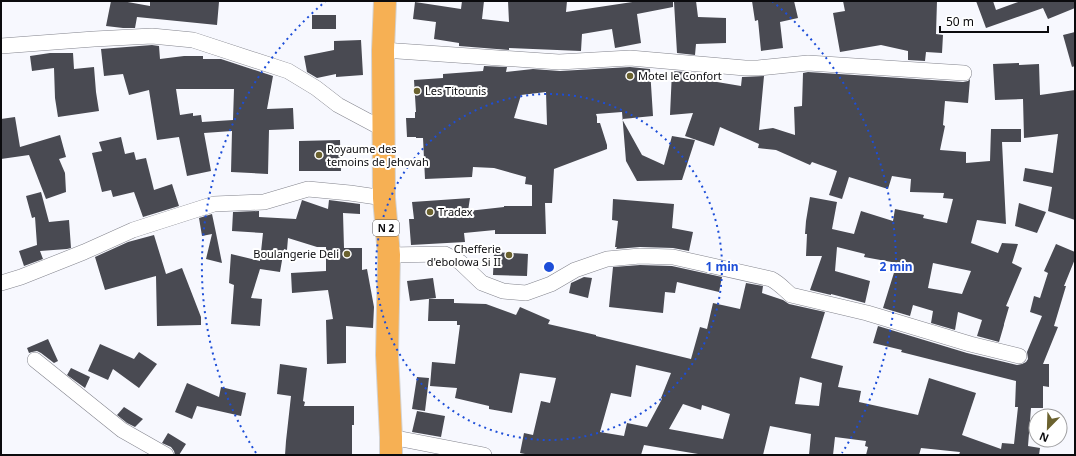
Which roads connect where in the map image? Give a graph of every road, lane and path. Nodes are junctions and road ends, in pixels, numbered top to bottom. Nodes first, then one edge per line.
1 (385, 1) edge
2 (1, 46) edge
3 (384, 50) junction
4 (964, 73) dead end
5 (383, 129) junction
6 (384, 198) junction
7 (389, 255) junction
8 (1, 283) edge
9 (1020, 356) dead end
10 (35, 360) dead end
11 (391, 446) edge
12 (166, 455) edge
13 (484, 455) edge

1 - 3 highway, N 2
2 - 5 street
3 - 4 street
3 - 5 highway, N 2
5 - 6 highway, N 2
6 - 7 highway, N 2
6 - 8 street
7 - 9 street
7 - 11 highway, N 2
10 - 12 street
11 - 13 street

